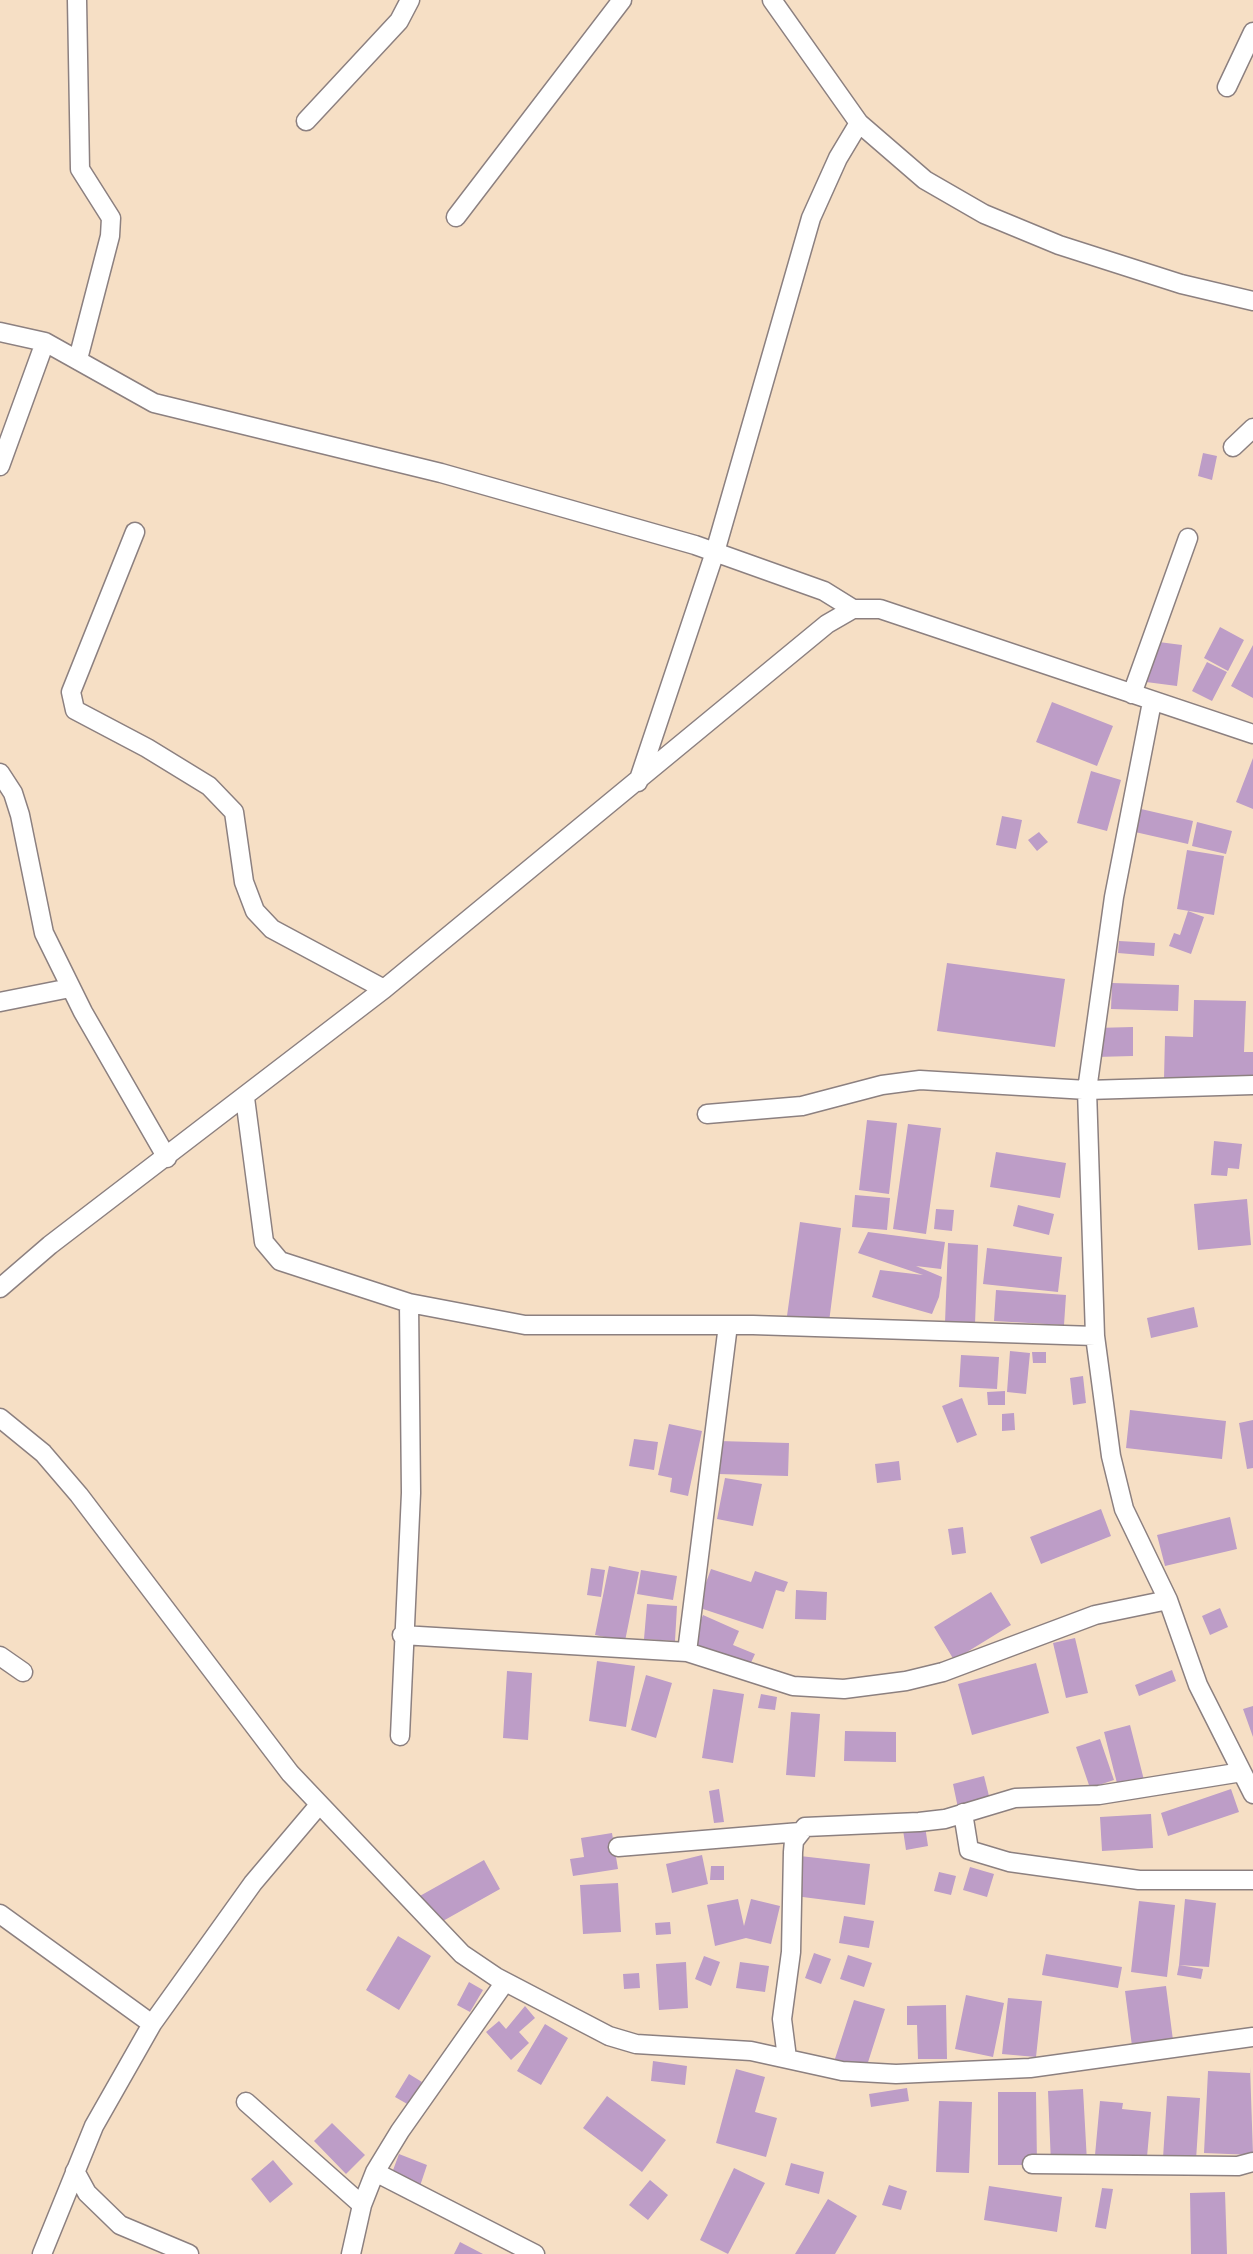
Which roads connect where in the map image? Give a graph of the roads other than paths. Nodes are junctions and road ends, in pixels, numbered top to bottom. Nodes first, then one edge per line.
1 (77, 0) edge
2 (410, 0) edge
3 (622, 0) edge
4 (772, 0) edge
5 (1253, 32) edge
6 (1227, 87) dead end
7 (306, 121) dead end
8 (859, 123) junction
9 (456, 217) dead end
10 (1253, 301) edge
11 (0, 332) edge
12 (45, 342) junction
13 (78, 359) junction
14 (1253, 428) edge
15 (1233, 447) dead end
16 (0, 466) edge
17 (135, 532) dead end
18 (1188, 538) dead end
19 (715, 552) junction
20 (853, 609) junction
21 (1132, 694) junction
22 (1152, 702) junction
23 (1253, 734) edge
24 (0, 773) edge
25 (638, 782) junction
26 (70, 988) junction
27 (384, 989) junction
28 (0, 1002) edge
29 (1253, 1085) edge
30 (1087, 1090) junction
31 (245, 1098) junction
32 (707, 1114) dead end
33 (167, 1158) junction
34 (0, 1288) edge
35 (409, 1303) junction
36 (728, 1325) junction
37 (1095, 1336) junction
38 (0, 1418) edge
39 (1168, 1600) junction
40 (402, 1635) junction
41 (687, 1652) junction
42 (0, 1656) edge
43 (23, 1672) dead end
44 (400, 1736) dead end
45 (1242, 1772) junction
46 (1253, 1794) edge
47 (319, 1805) junction
48 (963, 1813) junction
49 (800, 1832) junction
50 (618, 1847) dead end
51 (1253, 1880) edge
52 (0, 1914) edge
53 (505, 1982) junction
54 (152, 2024) junction
55 (1253, 2037) edge
56 (787, 2058) junction
57 (246, 2102) dead end
58 (1253, 2162) edge
59 (1032, 2164) dead end
60 (75, 2171) junction
61 (375, 2172) junction
62 (362, 2205) junction
63 (42, 2254) edge
64 (189, 2254) edge
65 (351, 2254) edge
66 (535, 2254) edge

1 - 13 street
2 - 7 street
3 - 9 street
4 - 8 street
5 - 6 street
8 - 10 street
8 - 19 street
11 - 12 street
12 - 13 street
12 - 16 street
13 - 19 street
14 - 15 street
17 - 27 street
18 - 21 street
19 - 20 street
19 - 25 street
20 - 21 street
20 - 25 street
21 - 22 street
22 - 23 street
22 - 30 street
24 - 26 street
25 - 27 street
26 - 28 street
26 - 33 street
27 - 31 street
29 - 30 street
30 - 32 street
30 - 37 street
31 - 33 street
31 - 35 street
33 - 34 street
35 - 36 street
35 - 40 street
36 - 37 street
36 - 41 street
37 - 39 street
38 - 47 street
39 - 41 street
39 - 45 street
40 - 41 street
40 - 44 street
42 - 43 street
45 - 46 street
45 - 48 street
47 - 53 street
47 - 54 street
48 - 49 street
48 - 51 street
49 - 50 street
49 - 56 street
52 - 54 street
53 - 56 street
53 - 61 street
54 - 60 street
55 - 56 street
57 - 62 street
58 - 59 street
60 - 63 street
60 - 64 street
61 - 62 street
61 - 66 street
62 - 65 street

